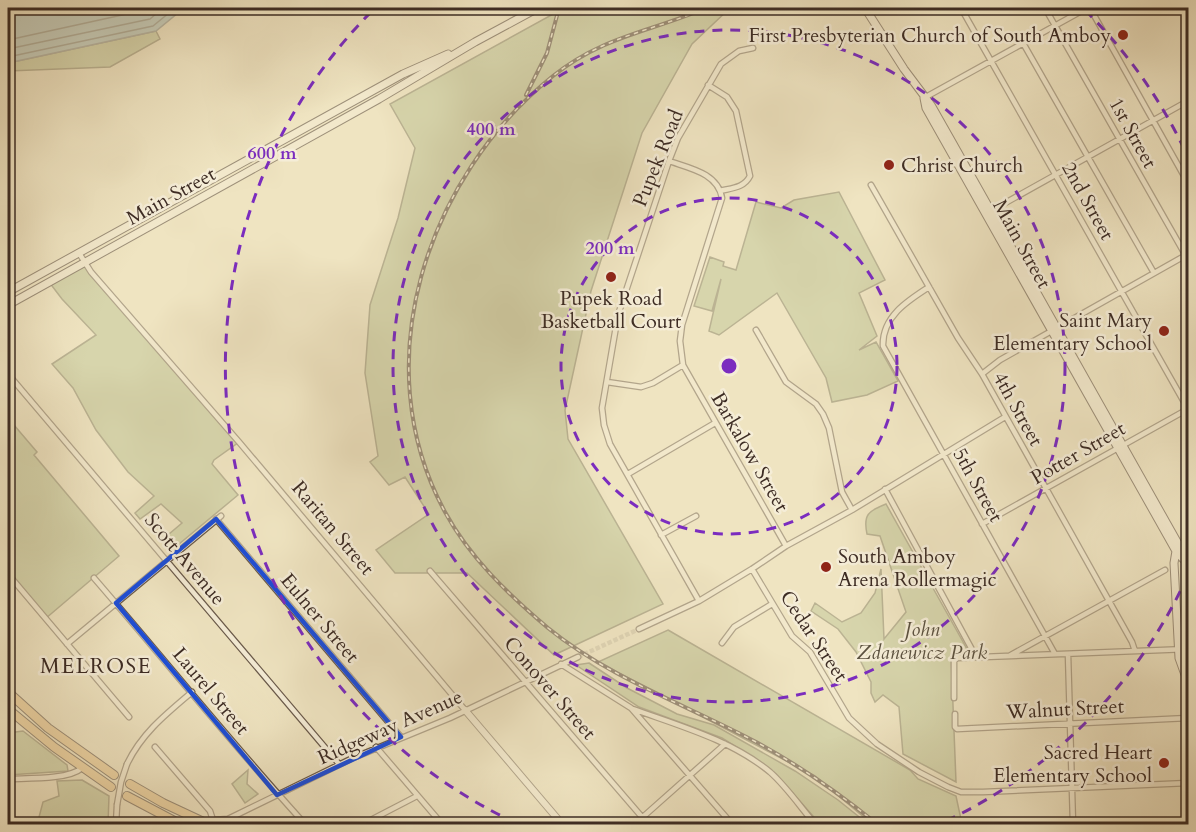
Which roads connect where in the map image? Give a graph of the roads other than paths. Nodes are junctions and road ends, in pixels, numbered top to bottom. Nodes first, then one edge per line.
1 (538, 8) edge
2 (865, 8) edge
3 (961, 8) edge
4 (1045, 8) edge
5 (1088, 8) edge
6 (1055, 25) junction
7 (475, 42) junction
8 (1023, 43) junction
9 (753, 48) dead end
10 (991, 61) junction
11 (708, 85) junction
12 (924, 98) junction
13 (1188, 101) edge
14 (1154, 120) junction
15 (1120, 140) junction
16 (1089, 156) junction
17 (669, 161) junction
18 (1056, 175) junction
19 (1188, 183) edge
20 (871, 184) dead end
21 (720, 191) junction
22 (988, 212) junction
23 (79, 253) junction
24 (1187, 255) edge
25 (85, 262) junction
26 (1154, 273) junction
27 (928, 287) junction
28 (8, 292) edge
29 (1122, 292) junction
30 (8, 305) edge
31 (756, 330) dead end
32 (1054, 330) junction
33 (683, 365) junction
34 (8, 374) edge
35 (982, 374) junction
36 (607, 382) junction
37 (1188, 409) edge
38 (1005, 417) junction
39 (715, 423) junction
40 (1120, 446) junction
41 (943, 454) junction
42 (628, 474) junction
43 (885, 489) junction
44 (1046, 489) junction
45 (852, 510) junction
46 (696, 516) dead end
47 (982, 524) junction
48 (661, 535) junction
49 (786, 546) junction
50 (1176, 551) junction
51 (166, 560) junction
52 (1186, 560) edge
53 (1188, 568) edge
54 (752, 570) junction
55 (1165, 570) dead end
56 (430, 571) dead end
57 (1176, 572) junction
58 (8, 574) edge
59 (94, 578) dead end
60 (699, 601) junction
61 (1109, 602) junction
62 (116, 603) junction
63 (772, 604) junction
64 (639, 628) tunnel mouth
65 (1045, 636) junction
66 (722, 643) dead end
67 (67, 644) junction
68 (1188, 649) edge
69 (1179, 650) junction
70 (1135, 651) junction
71 (1055, 654) junction
72 (1068, 654) junction
73 (578, 657) tunnel mouth
74 (976, 657) junction
75 (1007, 657) junction
76 (561, 664) junction
77 (525, 681) junction
78 (1188, 683) edge
79 (8, 692) edge
80 (192, 692) junction
81 (954, 698) dead end
82 (631, 708) junction
83 (8, 709) edge
84 (465, 710) junction
85 (955, 714) dead end
86 (129, 717) dead end
87 (1188, 718) edge
88 (1070, 723) junction
89 (401, 737) junction
90 (725, 744) junction
91 (155, 747) dead end
92 (376, 747) junction
93 (339, 764) junction
94 (82, 768) junction
95 (114, 775) dead end
96 (691, 776) junction
97 (8, 779) edge
98 (1188, 783) edge
99 (130, 784) dead end
100 (111, 787) dead end
101 (1072, 788) junction
102 (277, 795) junction
103 (127, 796) dead end
104 (417, 796) junction
105 (157, 812) junction
106 (643, 818) junction
107 (211, 822) edge
108 (116, 825) edge
109 (168, 825) edge
110 (180, 825) edge
111 (305, 825) edge
112 (363, 825) edge
113 (442, 825) edge
114 (562, 825) edge
115 (635, 825) edge
116 (648, 825) edge
117 (732, 825) edge
118 (815, 825) edge
119 (1073, 825) edge

1 - 7 main road, Main Street
2 - 12 main road, Main Street
3 - 10 street, 2nd Street
4 - 6 street, 1st Street
5 - 6 street
5 - 14 street
6 - 8 street
6 - 15 street, 1st Street
7 - 23 main road, Main Street
7 - 25 main road, Main Street
8 - 10 street
8 - 16 street
9 - 11 street, Pupek Road
10 - 12 street
10 - 18 street, 2nd Street
11 - 17 street, Pupek Road
11 - 21 street
12 - 22 main road, Main Street
13 - 14 street
14 - 15 street
14 - 19 street
15 - 16 street
15 - 24 street, 1st Street
16 - 18 street
16 - 26 street
17 - 21 street
17 - 36 street, Pupek Road
18 - 22 street
18 - 29 street, 2nd Street
20 - 27 street, 4th Street
21 - 33 street, Barkalow Street
22 - 32 main road, Main Street
23 - 25 street, Raritan Street
23 - 28 main road, Main Street
24 - 26 street
25 - 30 main road, Main Street
25 - 84 street, Raritan Street
26 - 29 street
27 - 35 street, 4th Street
27 - 41 street, 5th Street
29 - 32 street
29 - 37 street, 2nd Street
31 - 45 street
32 - 35 street
32 - 40 main road, Main Street
33 - 36 street
33 - 39 street, Barkalow Street
34 - 51 street, Scott Avenue
35 - 38 street, 4th Street
36 - 42 street, Pupek Road
37 - 40 street, Potter Street
38 - 41 street
38 - 44 street, 4th Street
39 - 42 street
39 - 49 street, Barkalow Street
40 - 44 street, Potter Street
40 - 50 main road, Main Street
40 - 52 main road, Main Street
41 - 43 street
41 - 47 street, 5th Street
42 - 48 street, Pupek Road
43 - 45 street
43 - 74 street
44 - 47 street, Potter Street
44 - 61 street, 4th Street
45 - 49 street
46 - 48 street
47 - 65 street, 5th Street
48 - 60 street, Pupek Road
49 - 54 street
50 - 52 main road, Main Street
50 - 57 main road
51 - 62 street
51 - 89 street, Eulner Street
51 - 93 street, Scott Avenue
52 - 53 main road, Main Street
52 - 57 main road
54 - 60 street
54 - 63 street, Cedar Street
55 - 61 street
56 - 77 street, Conover Street
57 - 69 main road
58 - 67 street
59 - 62 street, Laurel Street
60 - 64 street
61 - 65 street
61 - 70 street, 4th Street
62 - 67 street
62 - 80 street, Laurel Street
63 - 66 street
63 - 101 street, Cedar Street
65 - 71 street, 5th Street
65 - 75 street
67 - 86 street
68 - 69 street
69 - 70 street
69 - 78 main road
70 - 72 street
71 - 72 street
71 - 75 street
72 - 88 street
73 - 76 street, Ridgeway Avenue
74 - 75 street
74 - 81 street
76 - 77 street, Ridgeway Avenue
76 - 82 street
77 - 84 street, Ridgeway Avenue
77 - 106 street, Conover Street
79 - 95 highway
80 - 102 street, Laurel Street
80 - 108 street, bridge
82 - 90 street
82 - 96 street
83 - 94 highway
84 - 89 street, Ridgeway Avenue
84 - 114 street, Raritan Street
85 - 88 street, Walnut Street
87 - 88 street, Walnut Street
88 - 101 street
89 - 92 street, Ridgeway Avenue
90 - 96 street
90 - 118 street
91 - 107 street
92 - 93 street, Ridgeway Avenue
92 - 104 street
93 - 102 street, Ridgeway Avenue
94 - 97 street
94 - 100 highway
96 - 106 street
96 - 117 street
98 - 101 street, Cedar Street
99 - 107 highway
101 - 119 street
102 - 107 street, Ridgeway Avenue
102 - 111 street, Laurel Street
103 - 105 highway
104 - 112 street
104 - 113 street
105 - 109 highway
105 - 110 highway
106 - 115 street
106 - 116 street, Conover Street

